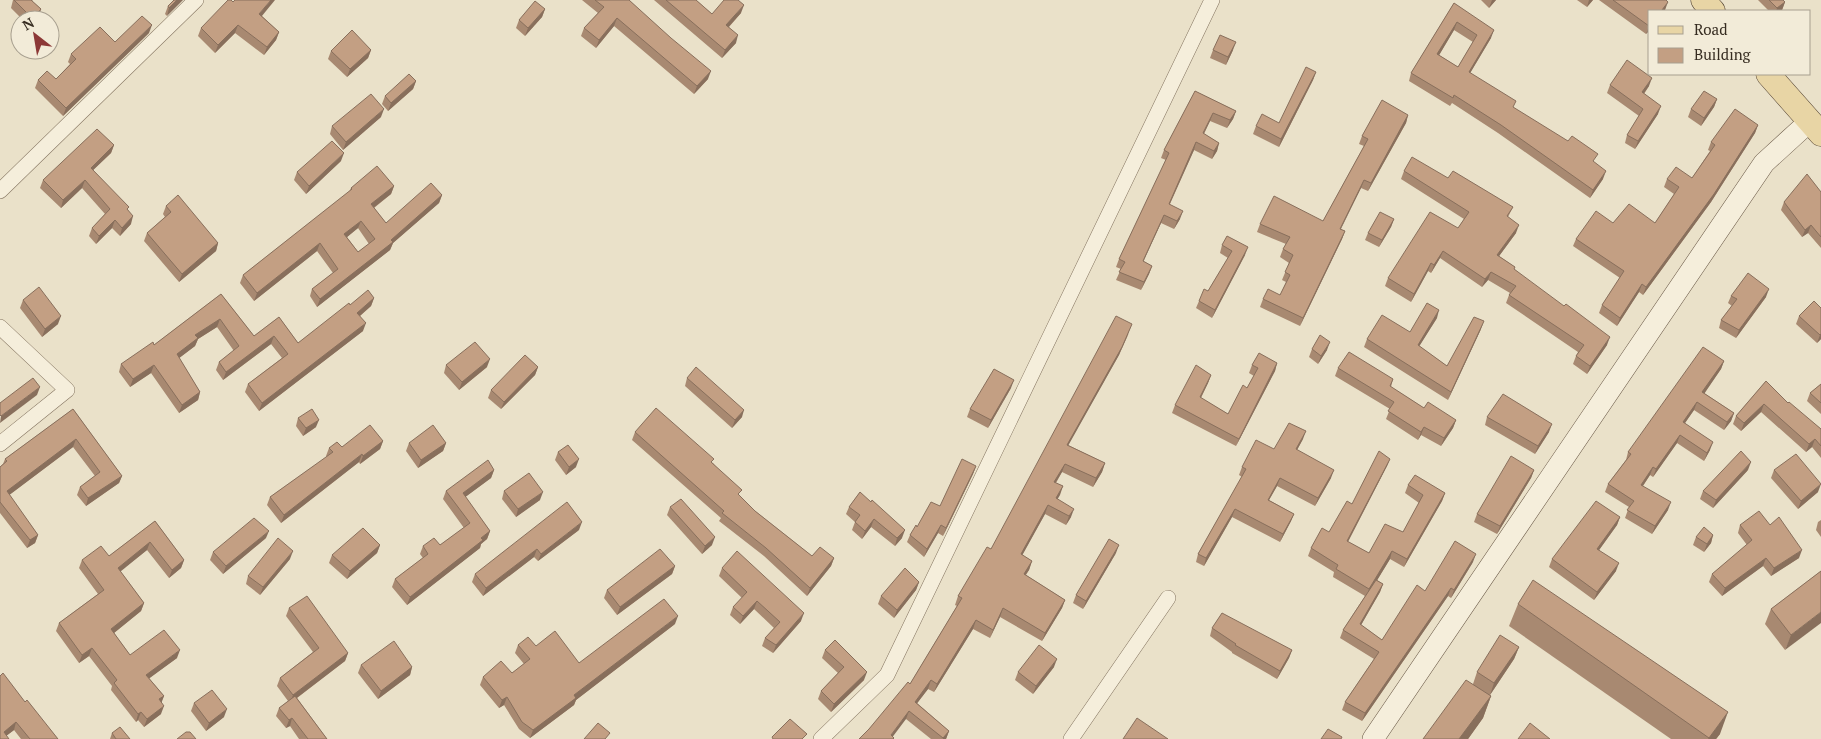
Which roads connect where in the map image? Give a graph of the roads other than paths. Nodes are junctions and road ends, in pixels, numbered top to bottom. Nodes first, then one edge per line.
1 (196, 0) edge
2 (1212, 0) edge
3 (1703, 0) edge
4 (1712, 10) edge
5 (1769, 75) edge
6 (1816, 128) edge
7 (0, 191) edge
8 (0, 327) edge
9 (0, 444) edge
10 (1168, 598) dead end
11 (822, 739) edge
12 (1071, 739) edge
13 (1373, 739) edge

1 - 7 street
2 - 11 street
3 - 4 main road
5 - 6 main road
6 - 13 street
8 - 9 street
10 - 12 street

